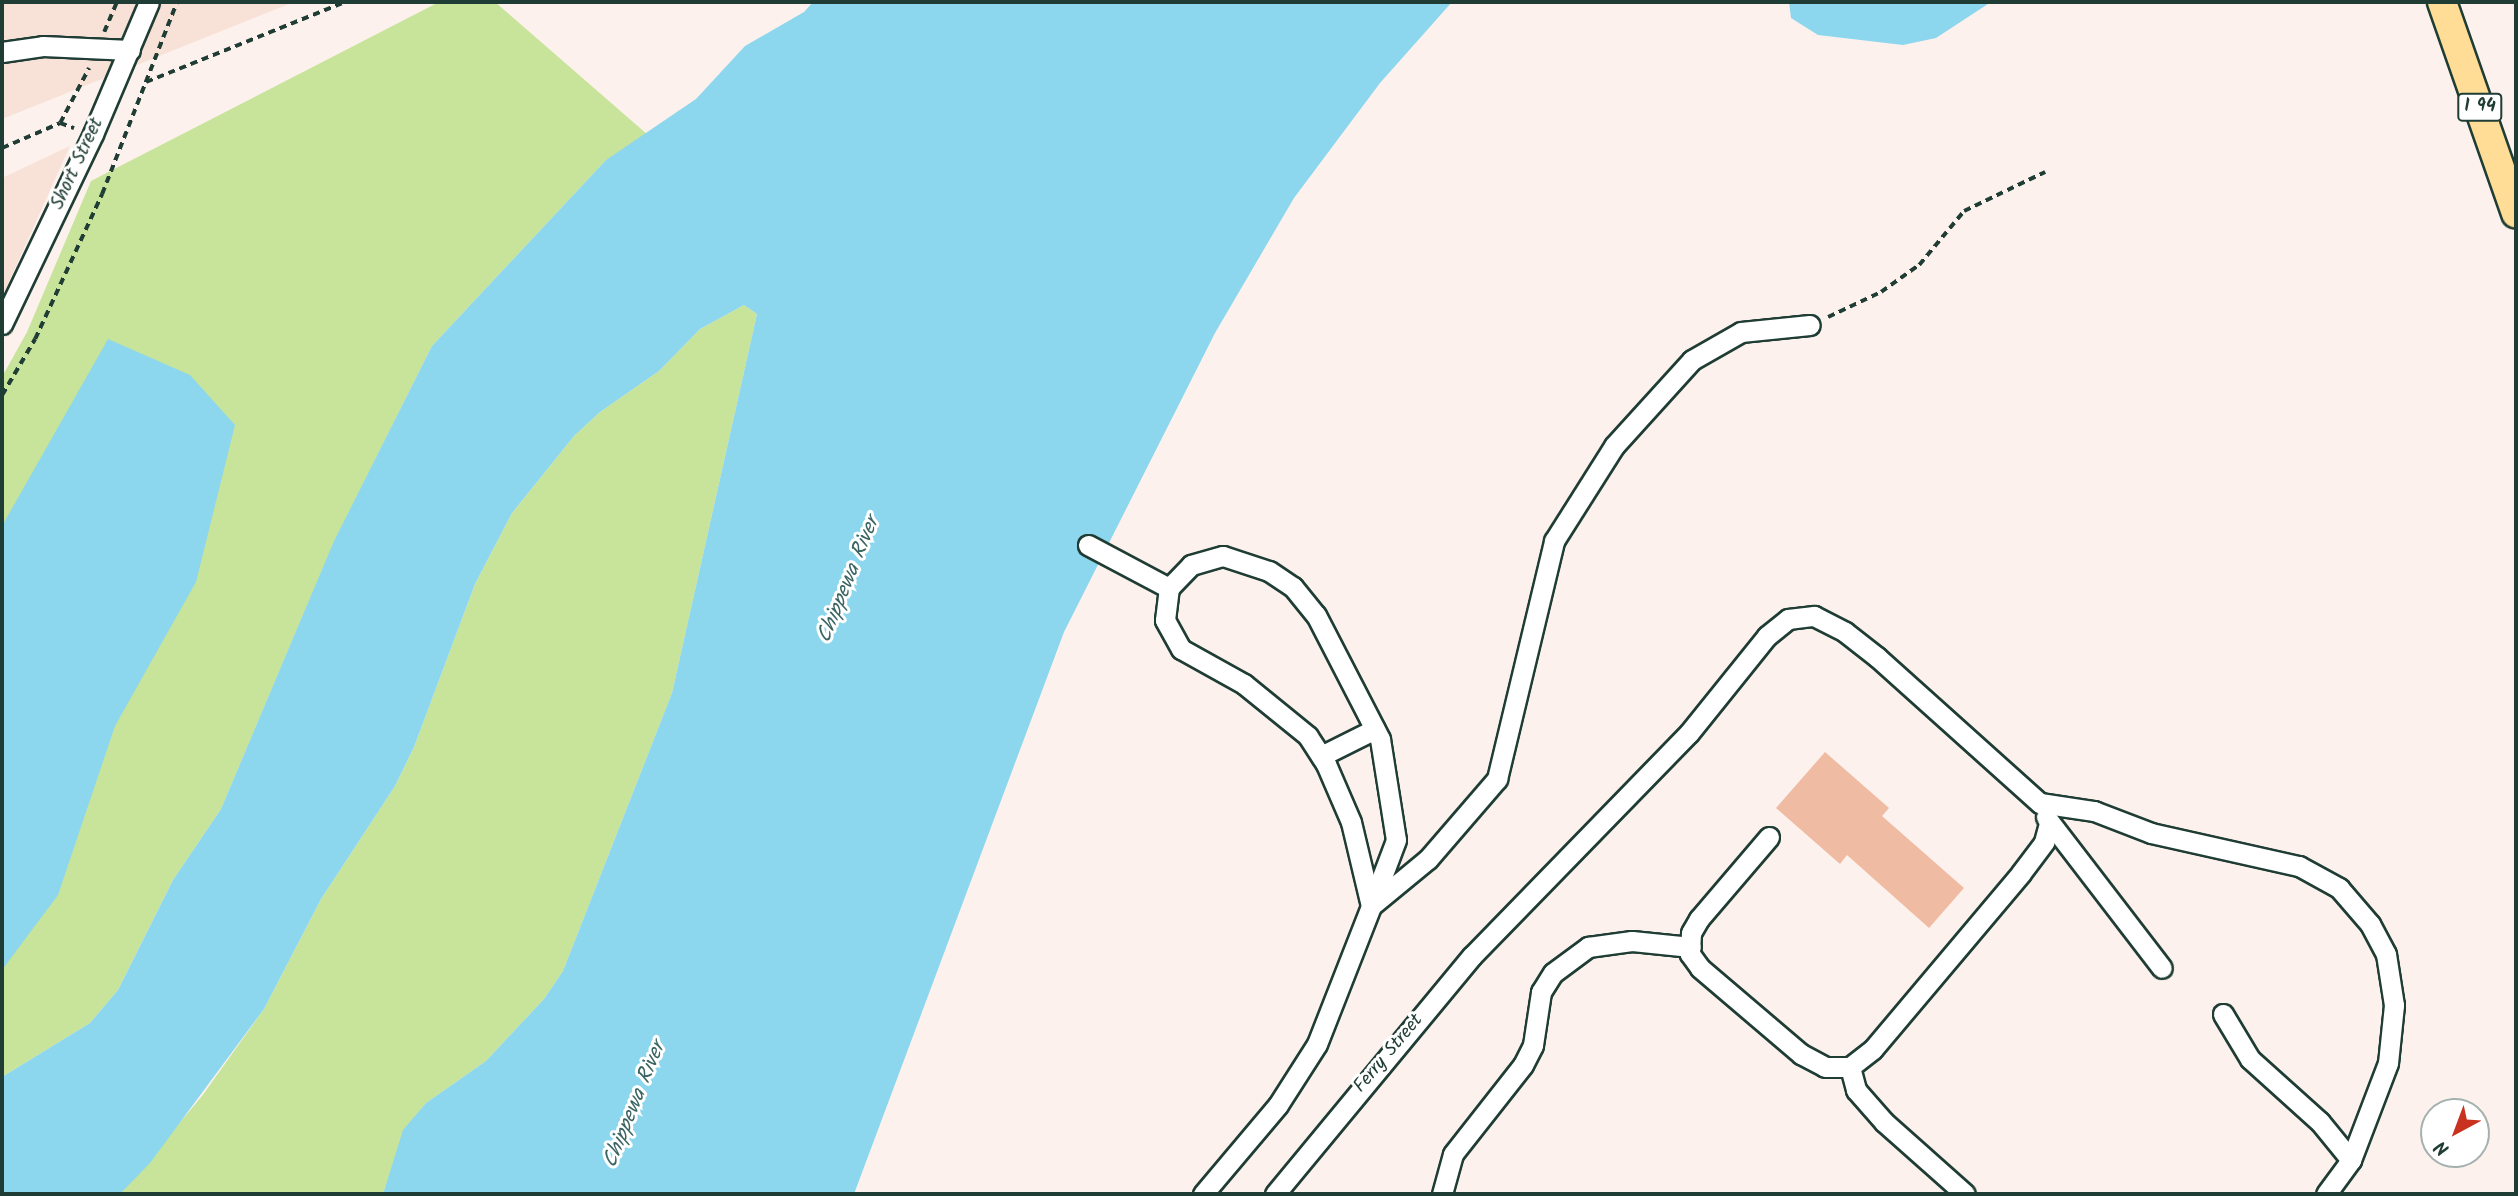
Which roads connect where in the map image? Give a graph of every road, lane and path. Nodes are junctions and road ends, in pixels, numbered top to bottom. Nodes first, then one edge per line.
1 (149, 2) edge
2 (177, 2) edge
3 (345, 2) edge
4 (2442, 2) edge
5 (130, 50) junction
6 (2, 52) edge
7 (144, 83) junction
8 (79, 129) dead end
9 (109, 140) dead end
10 (121, 145) junction
11 (2, 148) edge
12 (2045, 172) dead end
13 (2516, 213) edge
14 (10, 290) edge
15 (2, 324) edge
16 (1810, 325) joint
17 (2, 395) edge
18 (1088, 545) dead end
19 (1169, 588) junction
20 (1375, 729) junction
21 (1321, 756) junction
22 (2040, 803) junction
23 (2049, 823) junction
24 (1769, 837) dead end
25 (1371, 906) junction
26 (1691, 947) junction
27 (2162, 968) dead end
28 (2223, 1014) dead end
29 (1850, 1066) junction
30 (2351, 1160) junction
31 (1203, 1194) edge
32 (1275, 1194) edge
33 (1442, 1194) edge
34 (1965, 1194) edge
35 (2326, 1194) edge

1 - 5 street, Short Street
2 - 7 path
3 - 7 path
4 - 13 highway, I 94
5 - 6 street
5 - 14 street, Short Street
7 - 10 path
8 - 11 path
9 - 10 path
10 - 17 path
12 - 16 path
14 - 15 street, Short Street
16 - 25 street
18 - 19 street
19 - 20 street
19 - 21 street
20 - 21 street
20 - 25 street
21 - 25 street
22 - 23 street
22 - 30 street
22 - 32 street, Ferry Street
23 - 27 street
23 - 29 street
24 - 26 street
25 - 31 street
26 - 29 street
26 - 33 street
28 - 30 street
29 - 34 street
30 - 35 street

